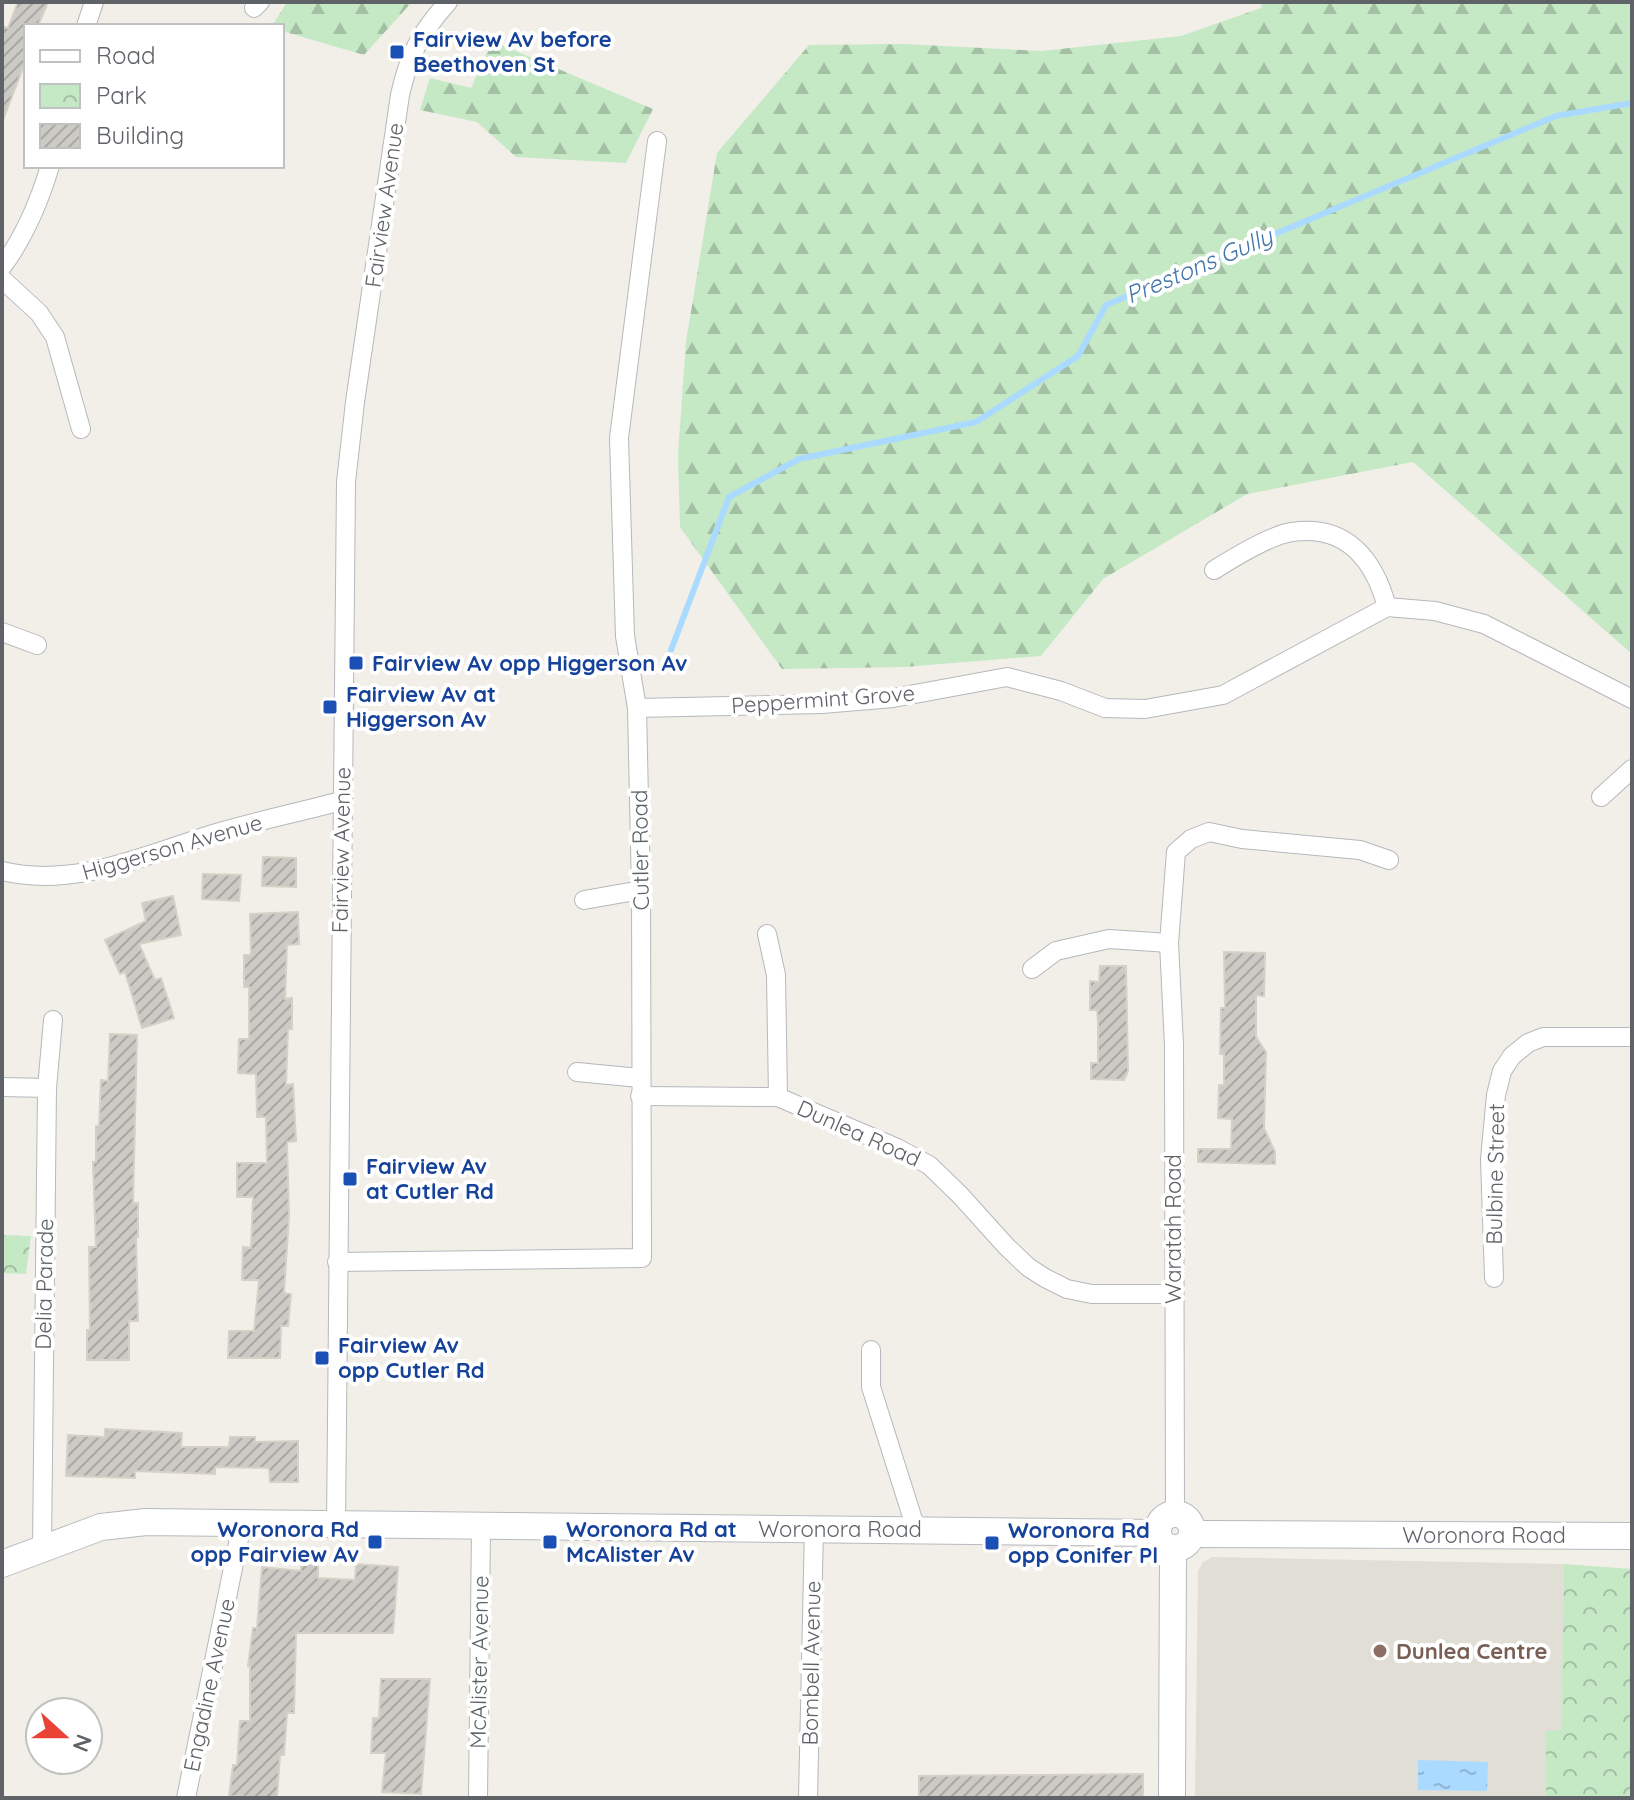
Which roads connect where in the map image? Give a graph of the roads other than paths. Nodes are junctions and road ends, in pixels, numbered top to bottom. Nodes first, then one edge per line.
1 (94, 2) edge
2 (448, 2) edge
3 (87, 24) edge
4 (657, 141) dead end
5 (49, 168) edge
6 (2, 267) edge
7 (2, 279) edge
8 (81, 429) dead end
9 (1214, 570) dead end
10 (1387, 607) junction
11 (2, 632) edge
12 (37, 645) dead end
13 (1632, 699) edge
14 (637, 708) junction
15 (1632, 769) edge
16 (1601, 797) dead end
17 (341, 801) junction
18 (1389, 860) dead end
19 (2, 871) edge
20 (641, 890) junction
21 (584, 900) dead end
22 (767, 934) dead end
23 (1169, 943) junction
24 (1032, 969) dead end
25 (53, 1020) dead end
26 (1632, 1037) edge
27 (577, 1072) dead end
28 (2, 1087) edge
29 (640, 1087) junction
30 (47, 1088) junction
31 (778, 1097) junction
32 (337, 1262) junction
33 (1494, 1278) dead end
34 (1173, 1294) junction
35 (871, 1350) dead end
36 (242, 1524) junction
37 (336, 1524) junction
38 (481, 1527) junction
39 (814, 1528) junction
40 (916, 1529) junction
41 (1175, 1532) junction
42 (1632, 1536) edge
43 (42, 1548) junction
44 (2, 1564) edge
45 (186, 1798) edge
46 (478, 1798) edge
47 (808, 1798) edge
48 (1172, 1798) edge

1 - 3 street
2 - 17 street, Fairview Avenue
4 - 14 street, Cutler Road
5 - 6 street
7 - 8 street
9 - 10 street
10 - 13 street
10 - 14 street, Peppermint Grove
11 - 12 street
14 - 20 street, Cutler Road
15 - 16 street
17 - 19 street, Higgerson Avenue
17 - 32 street, Fairview Avenue
18 - 23 street, Waratah Road
20 - 21 street
20 - 29 street, Cutler Road
22 - 31 street
23 - 24 street
23 - 34 street, Waratah Road
25 - 30 street, Delia Parade
26 - 33 street, Bulbine Street
27 - 29 street, Dunlea Road
28 - 30 street
29 - 31 street, Dunlea Road
29 - 32 street, Cutler Road
30 - 43 street, Delia Parade
31 - 34 street, Dunlea Road
32 - 37 street, Fairview Avenue
34 - 41 street, Waratah Road
35 - 40 street
36 - 37 street, Woronora Road
36 - 43 street, Woronora Road
36 - 45 street, Engadine Avenue
37 - 38 street, Woronora Road
38 - 39 street, Woronora Road
38 - 46 street, McAlister Avenue
39 - 40 street, Woronora Road
39 - 47 street, Bombell Avenue
40 - 41 street, Woronora Road
41 - 42 street, Woronora Road
41 - 48 street, Waratah Road
43 - 44 street, Woronora Road

